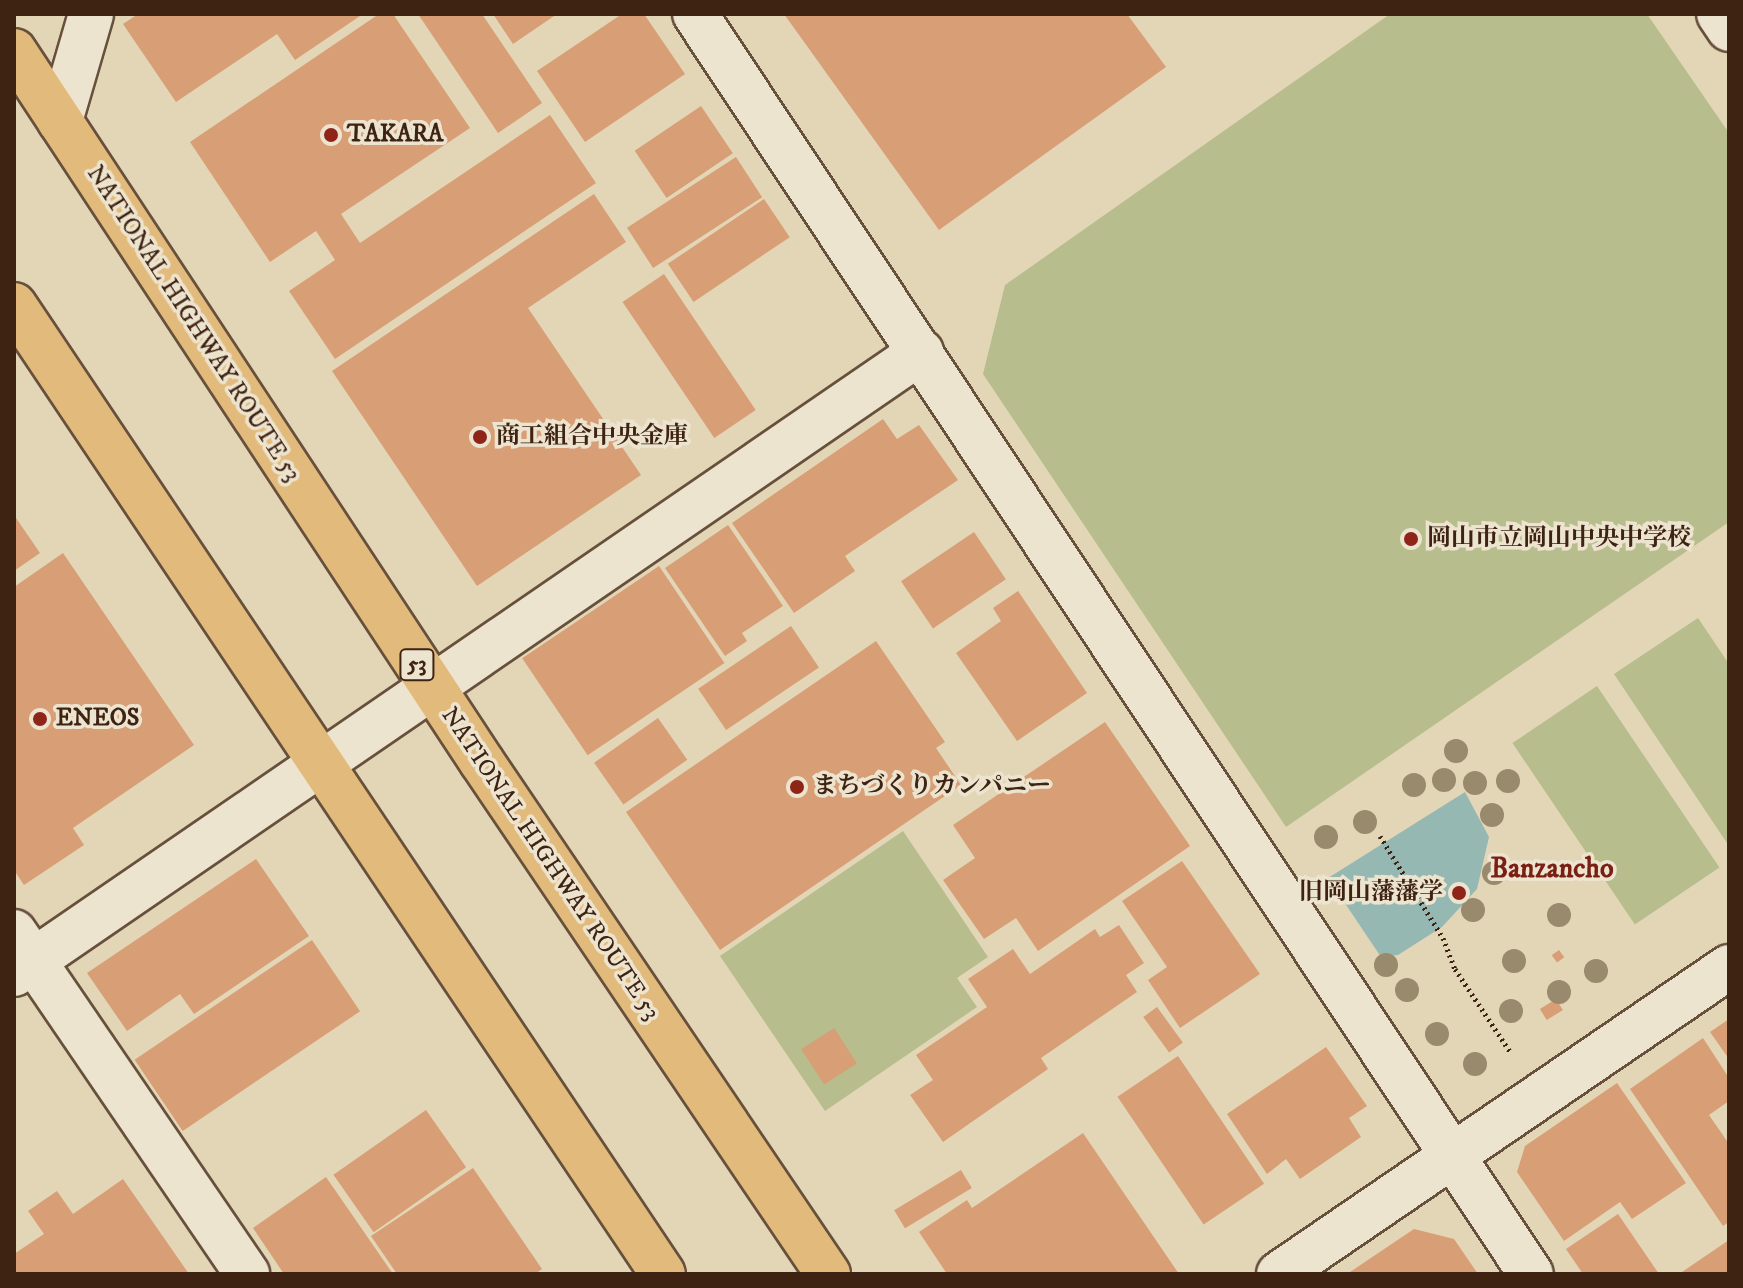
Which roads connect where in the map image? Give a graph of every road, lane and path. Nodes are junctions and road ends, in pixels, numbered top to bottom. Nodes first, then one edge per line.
1 (91, 14) edge
2 (695, 14) edge
3 (1719, 14) edge
4 (1729, 29) edge
5 (14, 51) edge
6 (60, 121) junction
7 (14, 305) edge
8 (921, 352) junction
9 (432, 687) junction
10 (320, 765) junction
11 (1380, 836) dead end
12 (20, 956) edge
13 (1729, 967) edge
14 (1540, 1097) junction
15 (1451, 1158) junction
16 (247, 1274) edge
17 (663, 1274) edge
18 (828, 1274) edge
19 (1279, 1274) edge
20 (1531, 1274) edge

1 - 6 street
2 - 8 street
3 - 4 street
5 - 6 highway, NATIONAL HIGHWAY ROUTE 53 / 53
6 - 9 highway, NATIONAL HIGHWAY ROUTE 53 / 53
7 - 10 highway
8 - 9 street
8 - 15 street
9 - 10 street
9 - 18 highway, NATIONAL HIGHWAY ROUTE 53 / 53
10 - 12 street
10 - 17 highway
11 - 14 path
12 - 16 street
13 - 14 street
14 - 15 street
15 - 19 street
15 - 20 street

